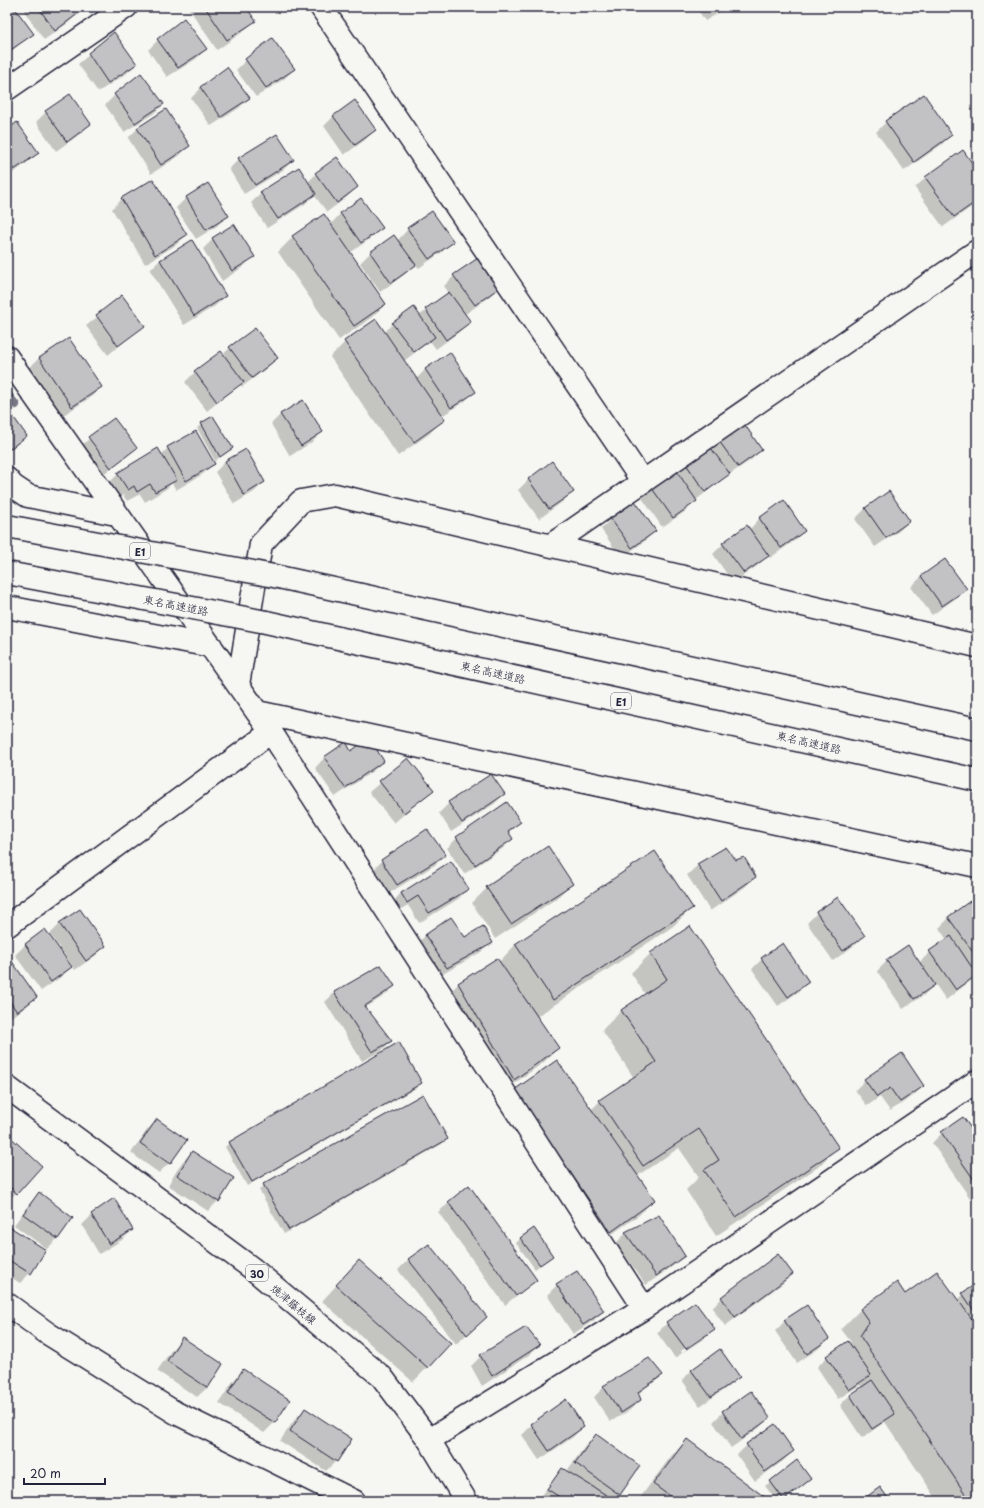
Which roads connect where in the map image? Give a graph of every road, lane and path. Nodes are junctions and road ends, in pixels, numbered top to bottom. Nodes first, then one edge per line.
1 (126, 7) edge
2 (321, 7) edge
3 (7, 89) edge
4 (977, 251) edge
5 (7, 358) edge
6 (7, 479) edge
7 (643, 482) junction
8 (116, 514) junction
9 (7, 526) edge
10 (551, 545) junction
11 (7, 572) edge
12 (7, 607) edge
13 (211, 646) junction
14 (977, 646) edge
15 (238, 685) junction
16 (257, 712) junction
17 (977, 729) edge
18 (271, 732) junction
19 (977, 780) edge
20 (977, 866) edge
21 (7, 926) edge
22 (977, 1082) edge
23 (7, 1087) edge
24 (7, 1304) edge
25 (644, 1308) junction
26 (429, 1440) junction
27 (354, 1501) edge
28 (466, 1501) edge

1 - 3 main road
2 - 7 main road
4 - 7 main road
5 - 8 main road
6 - 8 main road
7 - 10 main road
8 - 13 main road
9 - 17 main road, E1, bridge
10 - 14 main road
10 - 15 main road
11 - 19 main road, 東名高速道路 / E1, bridge
12 - 13 main road
13 - 15 main road
15 - 16 main road
16 - 18 main road
16 - 20 main road
18 - 21 main road
18 - 25 main road
22 - 25 main road
23 - 26 main road, 焼津藤枝線 / 30
24 - 27 main road
25 - 26 main road
26 - 28 main road, 焼津藤枝線 / 30

